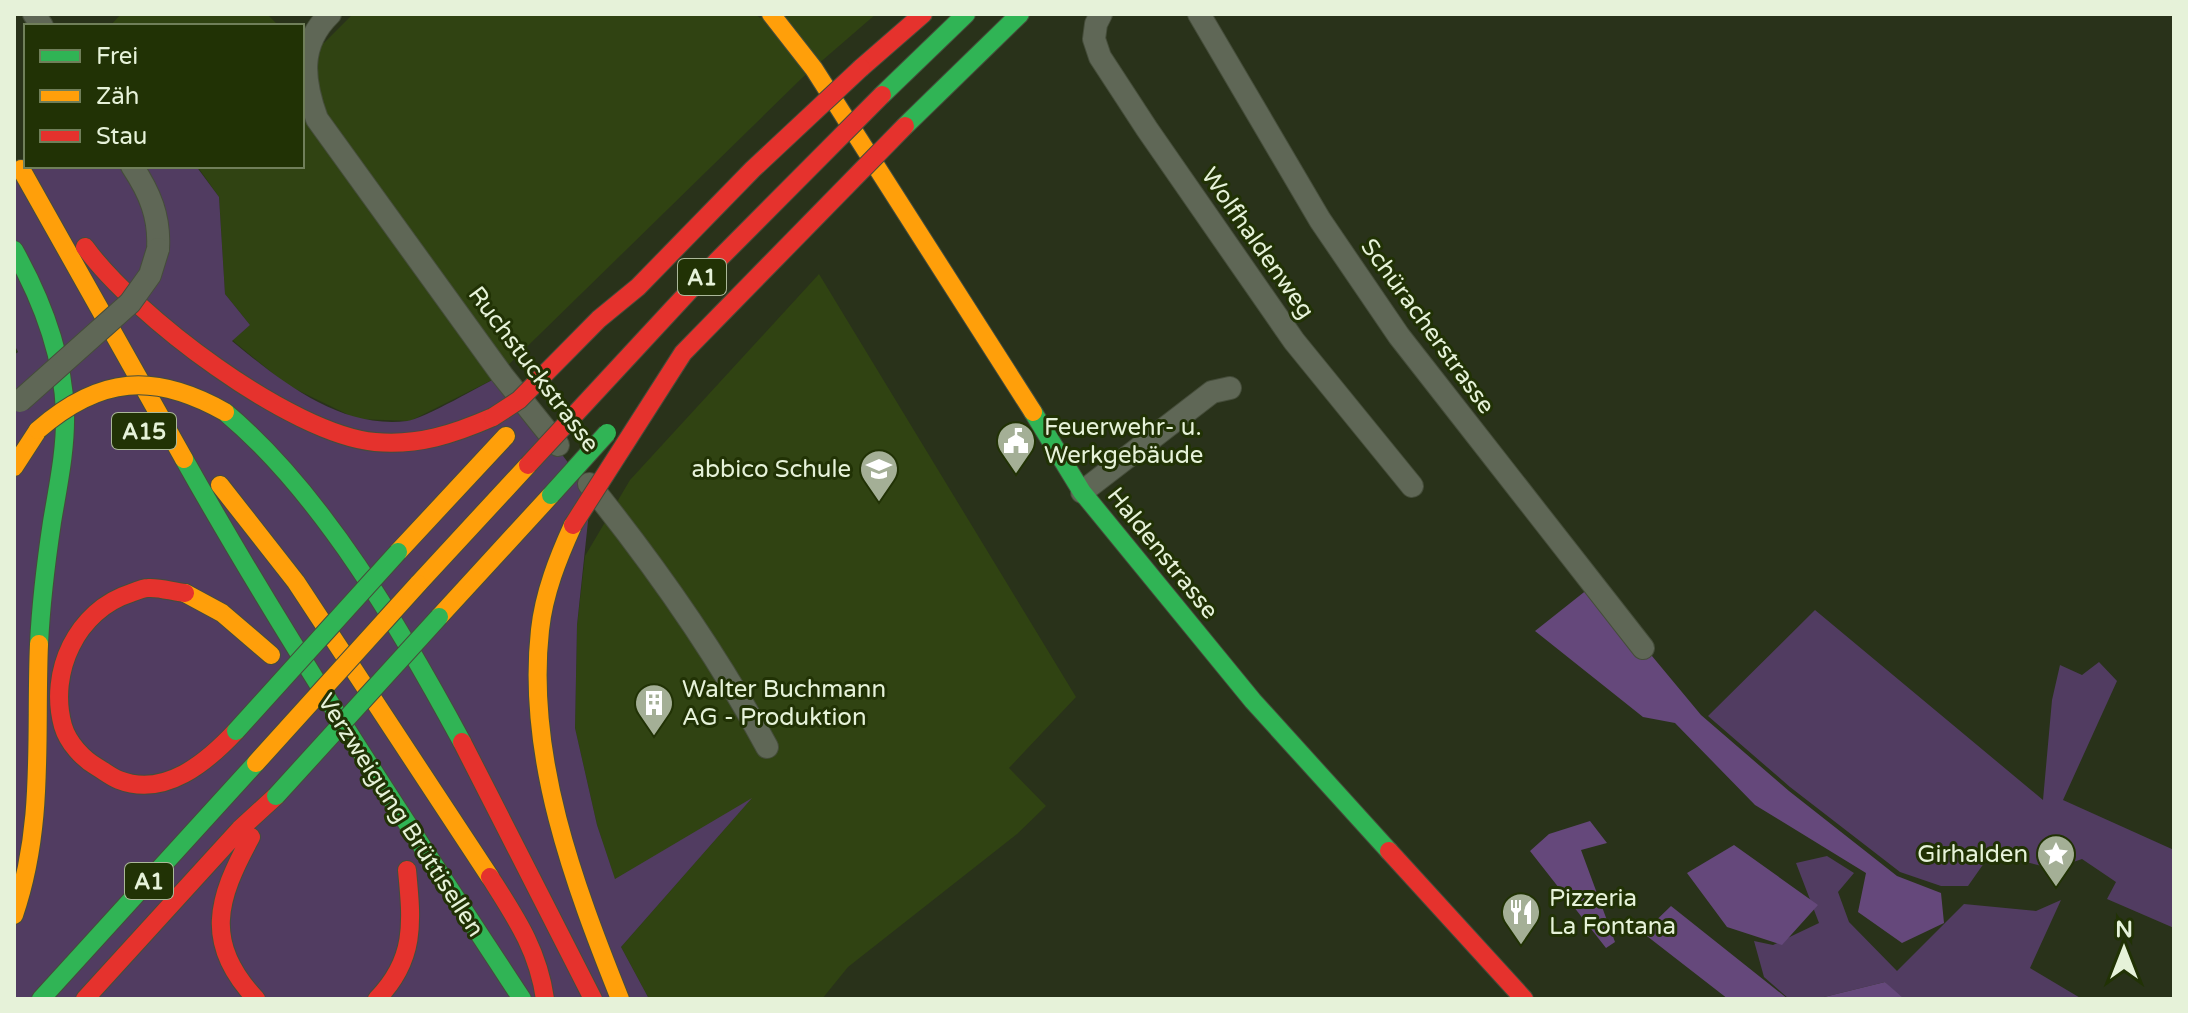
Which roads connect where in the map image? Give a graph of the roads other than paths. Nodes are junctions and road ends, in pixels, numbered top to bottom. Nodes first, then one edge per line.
1 (330, 14) edge
2 (771, 14) edge
3 (923, 14) edge
4 (966, 14) edge
5 (1020, 14) edge
6 (1101, 14) edge
7 (1199, 14) edge
8 (18, 165) edge
9 (133, 168) edge
10 (14, 250) edge
11 (638, 287) junction
12 (84, 328) dead end
13 (683, 353) junction
14 (1230, 388) dead end
15 (17, 403) edge
16 (129, 406) dead end
17 (158, 410) junction
18 (14, 467) edge
19 (1412, 486) dead end
20 (1082, 492) junction
21 (251, 615) dead end
22 (1643, 648) dead end
23 (271, 655) junction
24 (767, 747) dead end
25 (339, 762) dead end
26 (276, 796) junction
27 (17, 801) dead end
28 (14, 870) edge
29 (429, 904) dead end
30 (14, 915) edge
31 (41, 999) edge
32 (85, 999) edge
33 (256, 999) edge
34 (377, 999) edge
35 (522, 999) edge
36 (545, 999) edge
37 (593, 999) edge
38 (620, 999) edge
39 (1524, 999) edge

1 - 24 street, Ruchstuckstrasse
2 - 20 main road, Haldenstrasse
3 - 11 main road, bridge
4 - 31 main road, A1, bridge
5 - 13 main road, A1, bridge
6 - 19 street, Wolfhaldenweg
7 - 22 street, Schüracherstrasse
8 - 11 main road, bridge
8 - 17 main road, A15
9 - 15 street, bridge
10 - 30 main road
11 - 23 main road, bridge
12 - 16 main road, A15
13 - 26 main road, A1, bridge
13 - 38 main road, bridge
14 - 20 street
17 - 35 main road, A15
17 - 36 main road
18 - 37 main road, bridge
20 - 39 main road, Haldenstrasse
21 - 23 main road
23 - 25 main road, Verzweigung Brüttisellen
26 - 32 main road, A1
26 - 33 main road
27 - 28 main road
29 - 34 main road, Verzweigung Brüttisellen

